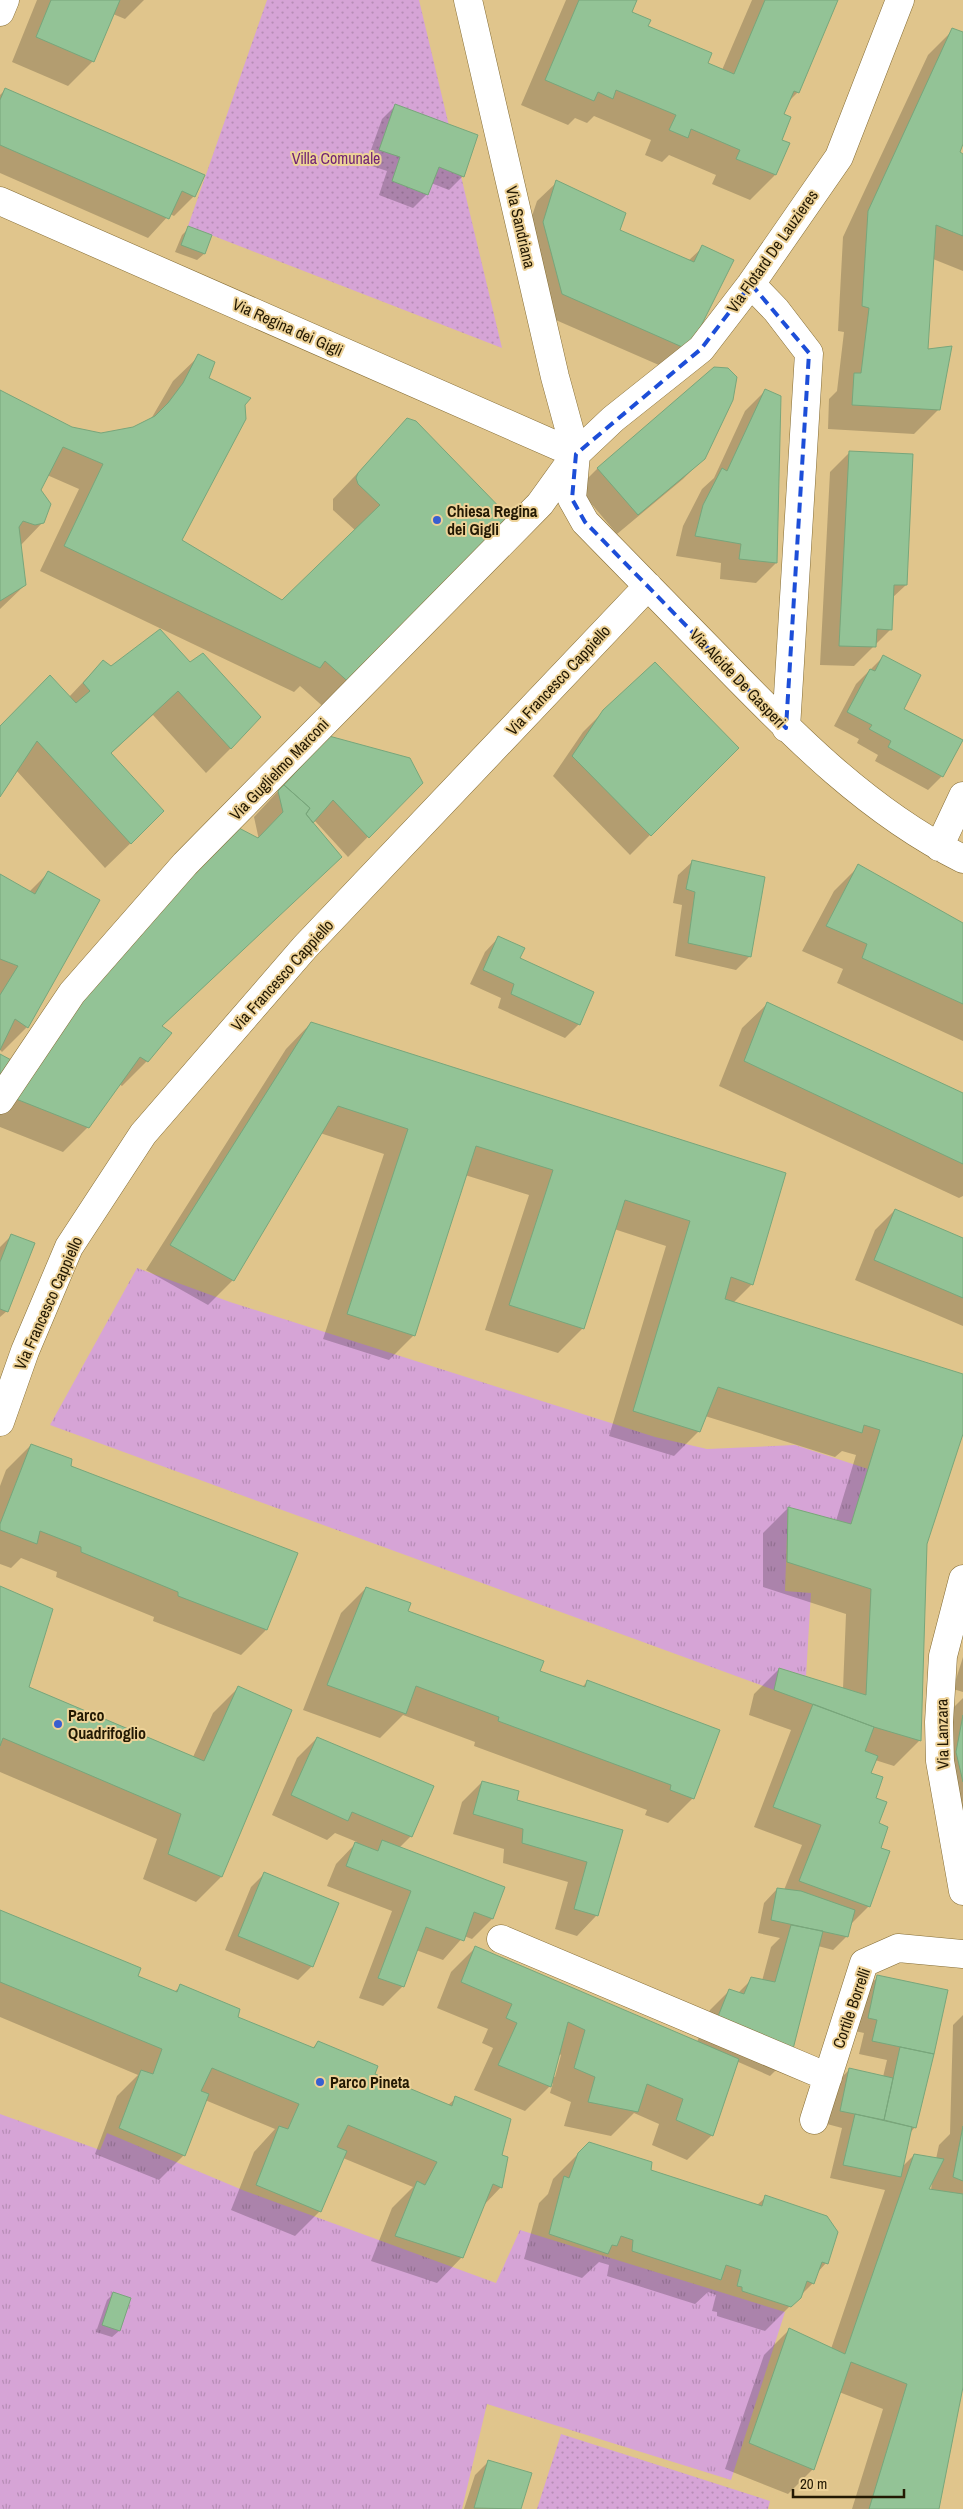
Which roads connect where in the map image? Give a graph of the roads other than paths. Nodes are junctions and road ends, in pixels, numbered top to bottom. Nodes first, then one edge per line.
1 (5, 0) edge
2 (468, 0) edge
3 (900, 0) edge
4 (0, 12) edge
5 (0, 201) edge
6 (751, 284) junction
7 (576, 454) junction
8 (648, 586) junction
9 (786, 728) junction
10 (963, 796) edge
11 (939, 847) junction
12 (963, 859) edge
13 (0, 1100) edge
14 (0, 1422) edge
15 (963, 1579) edge
16 (953, 1659) edge
17 (963, 1891) edge
18 (501, 1939) dead end
19 (963, 1954) edge
20 (828, 2077) junction
21 (814, 2120) dead end

1 - 4 street
2 - 7 street, Via Sandriana
3 - 6 street, Via Flotard De Lauzieres
5 - 7 street, Via Regina dei Gigli
6 - 7 street, Via Flotard De Lauzieres
6 - 9 street
7 - 8 street, Via Alcide De Gasperi
7 - 13 street, Via Guglielmo Marconi
8 - 9 street, Via Alcide De Gasperi
8 - 14 street, Via Francesco Cappiello
9 - 11 street, Via Alcide De Gasperi
10 - 11 street
11 - 12 street, Via Alcide De Gasperi
15 - 16 street, Via Lanzara
16 - 17 street, Via Lanzara
18 - 20 street
19 - 20 street, Cortile Borrelli
20 - 21 street, Cortile Borrelli

